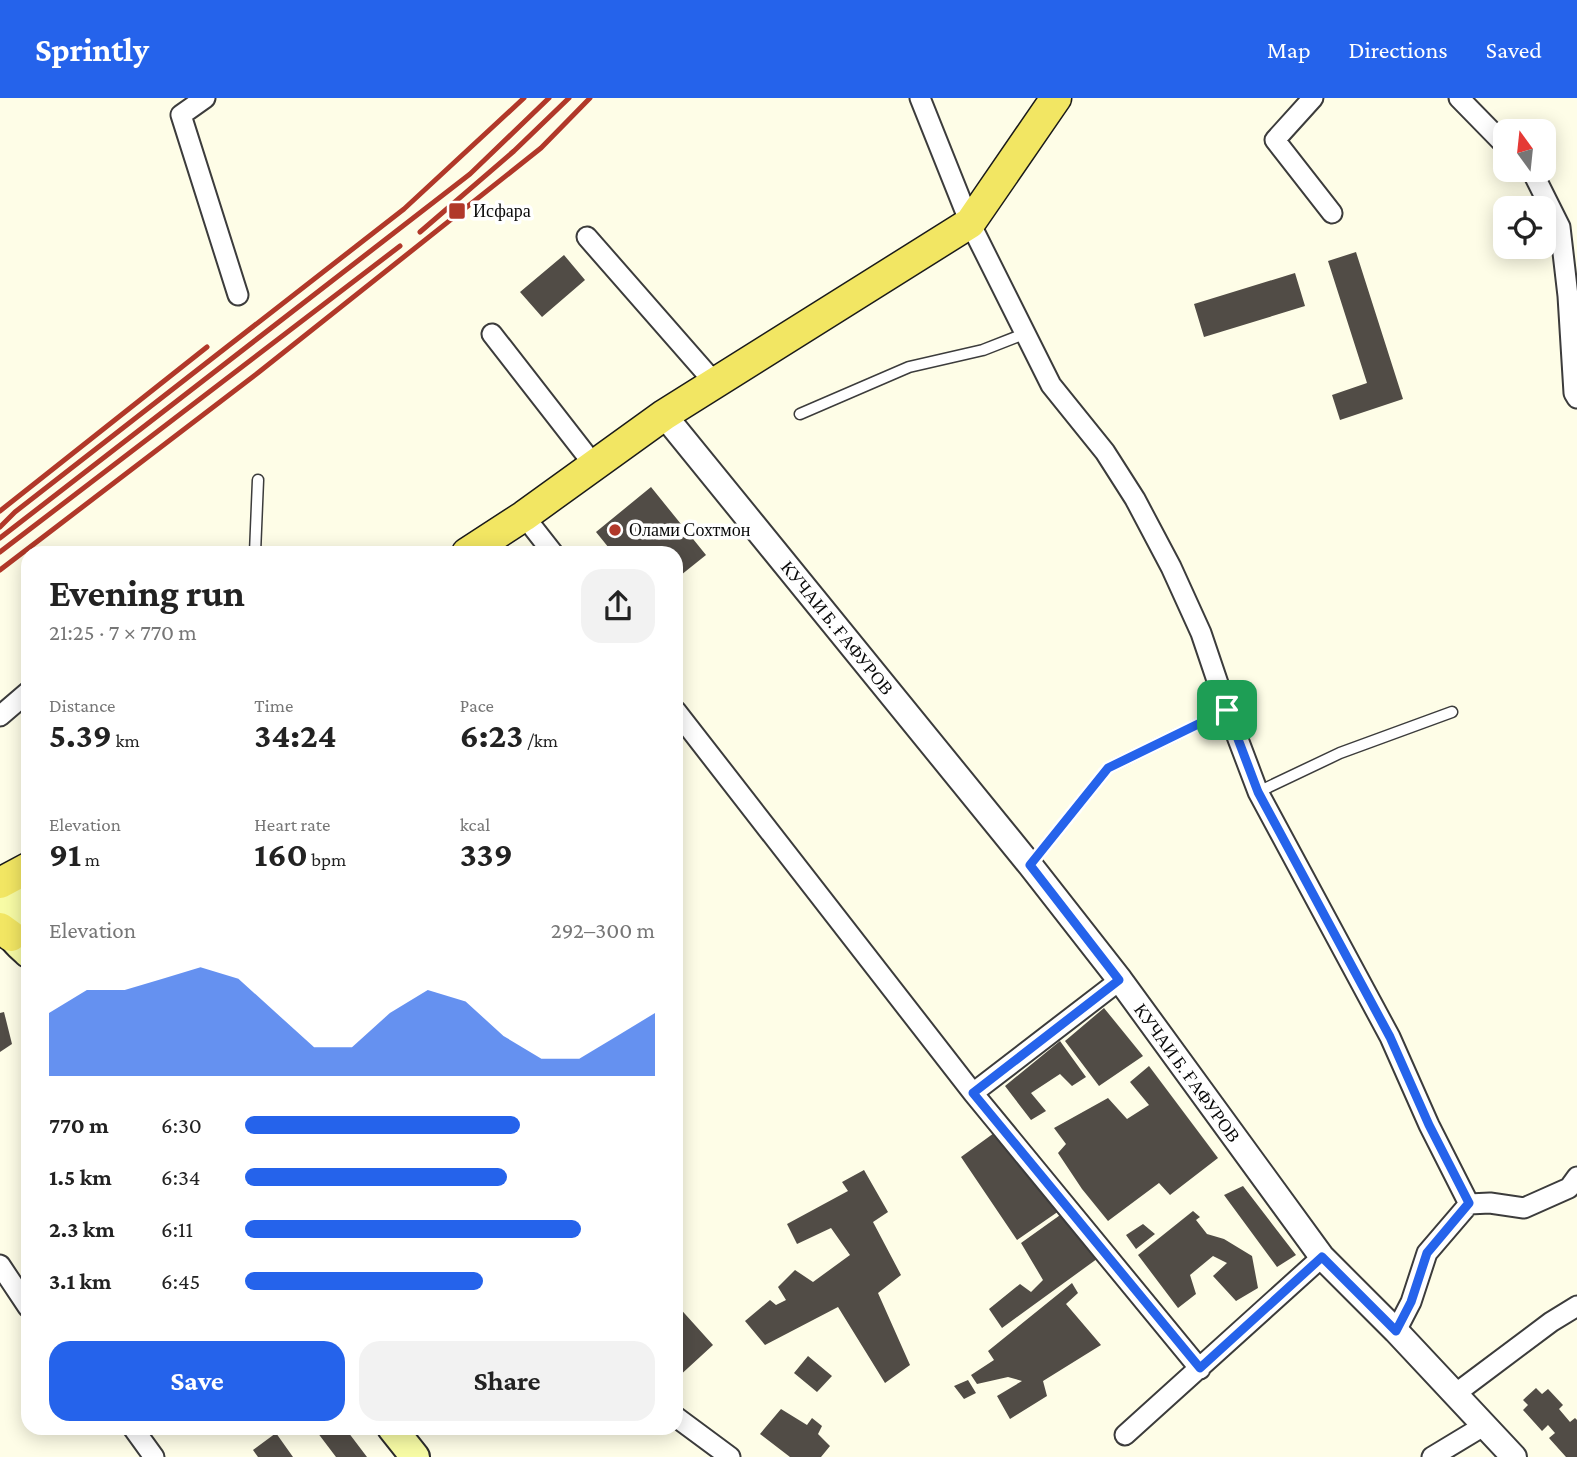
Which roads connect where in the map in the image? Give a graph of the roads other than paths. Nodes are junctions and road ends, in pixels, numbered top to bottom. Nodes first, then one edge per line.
1 (205, 98) edge
2 (920, 98) edge
3 (1056, 98) edge
4 (1313, 98) edge
5 (1459, 98) edge
6 (1493, 133) edge
7 (1538, 182) edge
8 (1332, 213) dead end
9 (970, 223) junction
10 (587, 237) dead end
11 (238, 295) dead end
12 (492, 334) dead end
13 (1024, 334) junction
14 (715, 382) junction
15 (1577, 398) edge
16 (800, 414) dead end
17 (664, 415) junction
18 (594, 465) junction
19 (258, 480) dead end
20 (524, 516) junction
21 (255, 546) edge
22 (478, 546) edge
23 (548, 546) edge
24 (21, 698) edge
25 (1227, 710) junction
26 (1452, 712) dead end
27 (0, 716) edge
28 (683, 720) edge
29 (1258, 792) junction
30 (1030, 865) junction
31 (19, 876) edge
32 (17, 937) edge
33 (1119, 980) junction
34 (973, 1093) junction
35 (1577, 1177) edge
36 (1469, 1203) junction
37 (1322, 1257) junction
38 (0, 1265) edge
39 (21, 1296) edge
40 (1577, 1306) edge
41 (1396, 1331) junction
42 (1200, 1368) junction
43 (1455, 1394) junction
44 (683, 1422) edge
45 (1485, 1425) junction
46 (138, 1435) edge
47 (398, 1435) edge
48 (1125, 1436) dead end
49 (154, 1457) edge
50 (415, 1457) edge
51 (730, 1457) edge
52 (1432, 1457) edge
53 (1514, 1457) edge

1 - 11 street
2 - 9 street
3 - 9 main road
4 - 8 street
5 - 6 street
7 - 15 street
9 - 13 street
9 - 14 main road
10 - 14 street
12 - 18 street
13 - 16 lane
13 - 25 street
14 - 17 main road
17 - 18 main road
17 - 30 street, КУЧАИ Б. ҒАФУРОВ
18 - 20 main road
19 - 21 lane
20 - 22 main road
20 - 23 street
24 - 27 street
25 - 29 street
25 - 30 lane
26 - 29 lane
28 - 34 street
29 - 36 street
30 - 33 street, КУЧАИ Б. ҒАФУРОВ
31 - 32 main road
33 - 34 street
33 - 37 street, КУЧАИ Б. ҒАФУРОВ
34 - 42 street
35 - 36 street
36 - 41 street
37 - 41 street, КУЧАИ Б. ҒАФУРОВ
37 - 42 street
38 - 39 street
40 - 43 street
41 - 43 street, КУЧАИ Б. ҒАФУРОВ
42 - 48 street
43 - 45 street, КУЧАИ Б. ҒАФУРОВ
44 - 51 street
45 - 52 street
45 - 53 street, КУЧАИ Б. ҒАФУРОВ
46 - 49 street
47 - 50 main road

